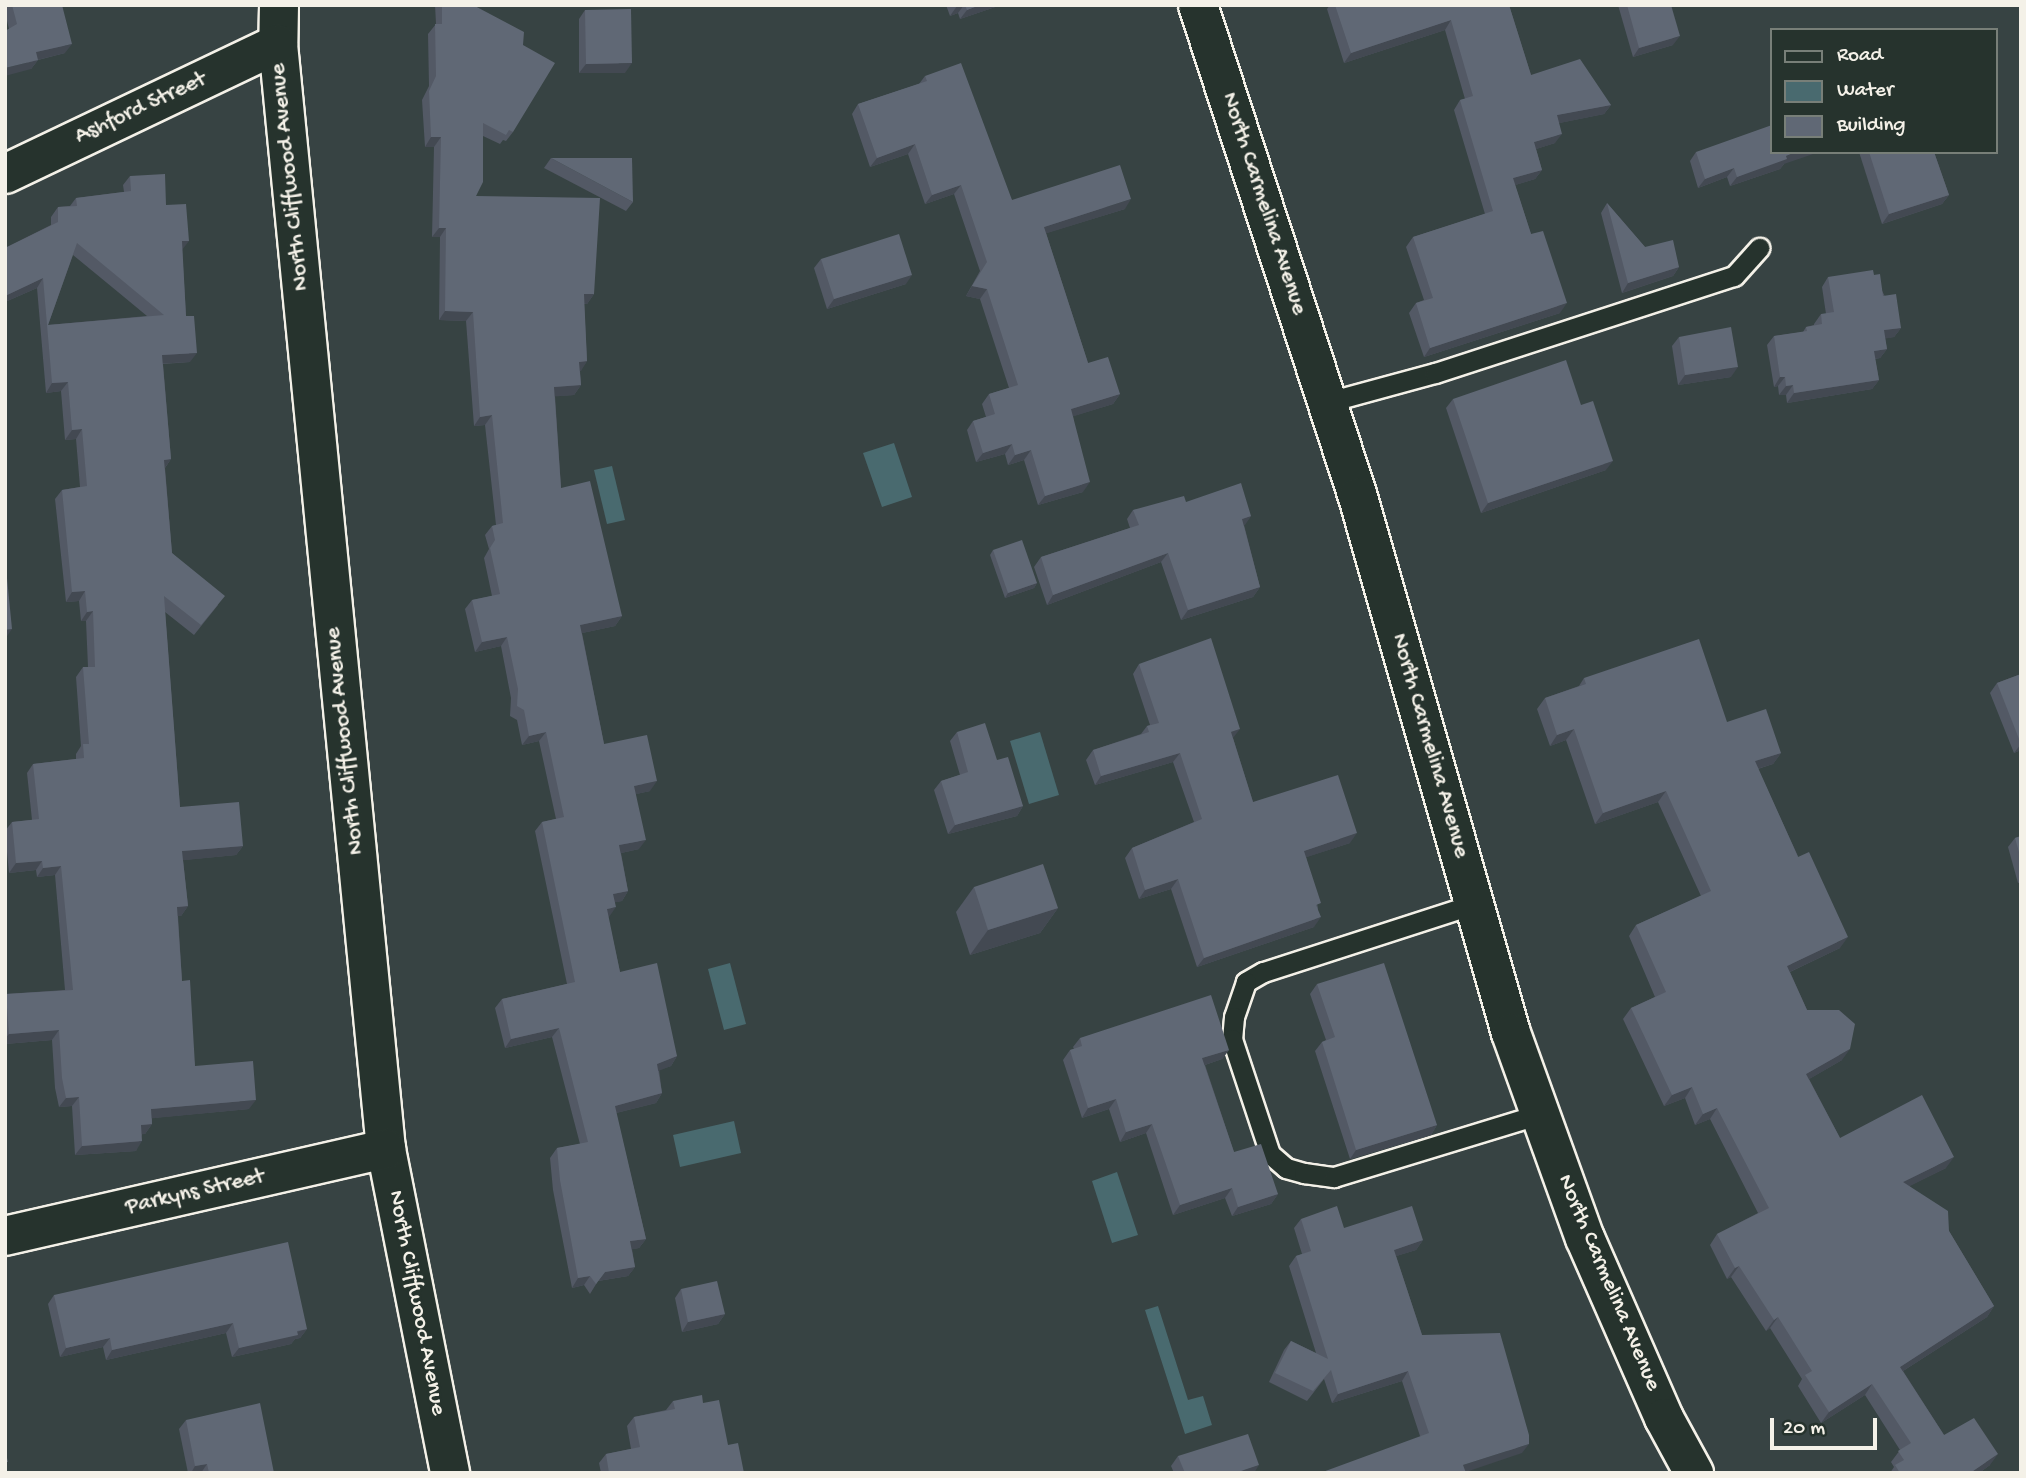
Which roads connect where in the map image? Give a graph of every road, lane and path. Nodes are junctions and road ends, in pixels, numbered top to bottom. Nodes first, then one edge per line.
1 (279, 5) edge
2 (1198, 5) edge
3 (278, 44) junction
4 (5, 174) edge
5 (1759, 248) dead end
6 (1328, 402) junction
7 (1474, 904) junction
8 (1540, 1114) junction
9 (386, 1149) junction
10 (5, 1236) edge
11 (450, 1473) edge
12 (1694, 1473) edge

1 - 3 street, North Cliffwood Avenue
2 - 6 street, North Carmelina Avenue
3 - 4 street, Ashford Street
3 - 9 street, North Cliffwood Avenue
5 - 6 lane
6 - 7 street, North Carmelina Avenue
7 - 8 street, North Carmelina Avenue
7 - 8 lane
8 - 12 street, North Carmelina Avenue
9 - 10 street, Parkyns Street
9 - 11 street, North Cliffwood Avenue

